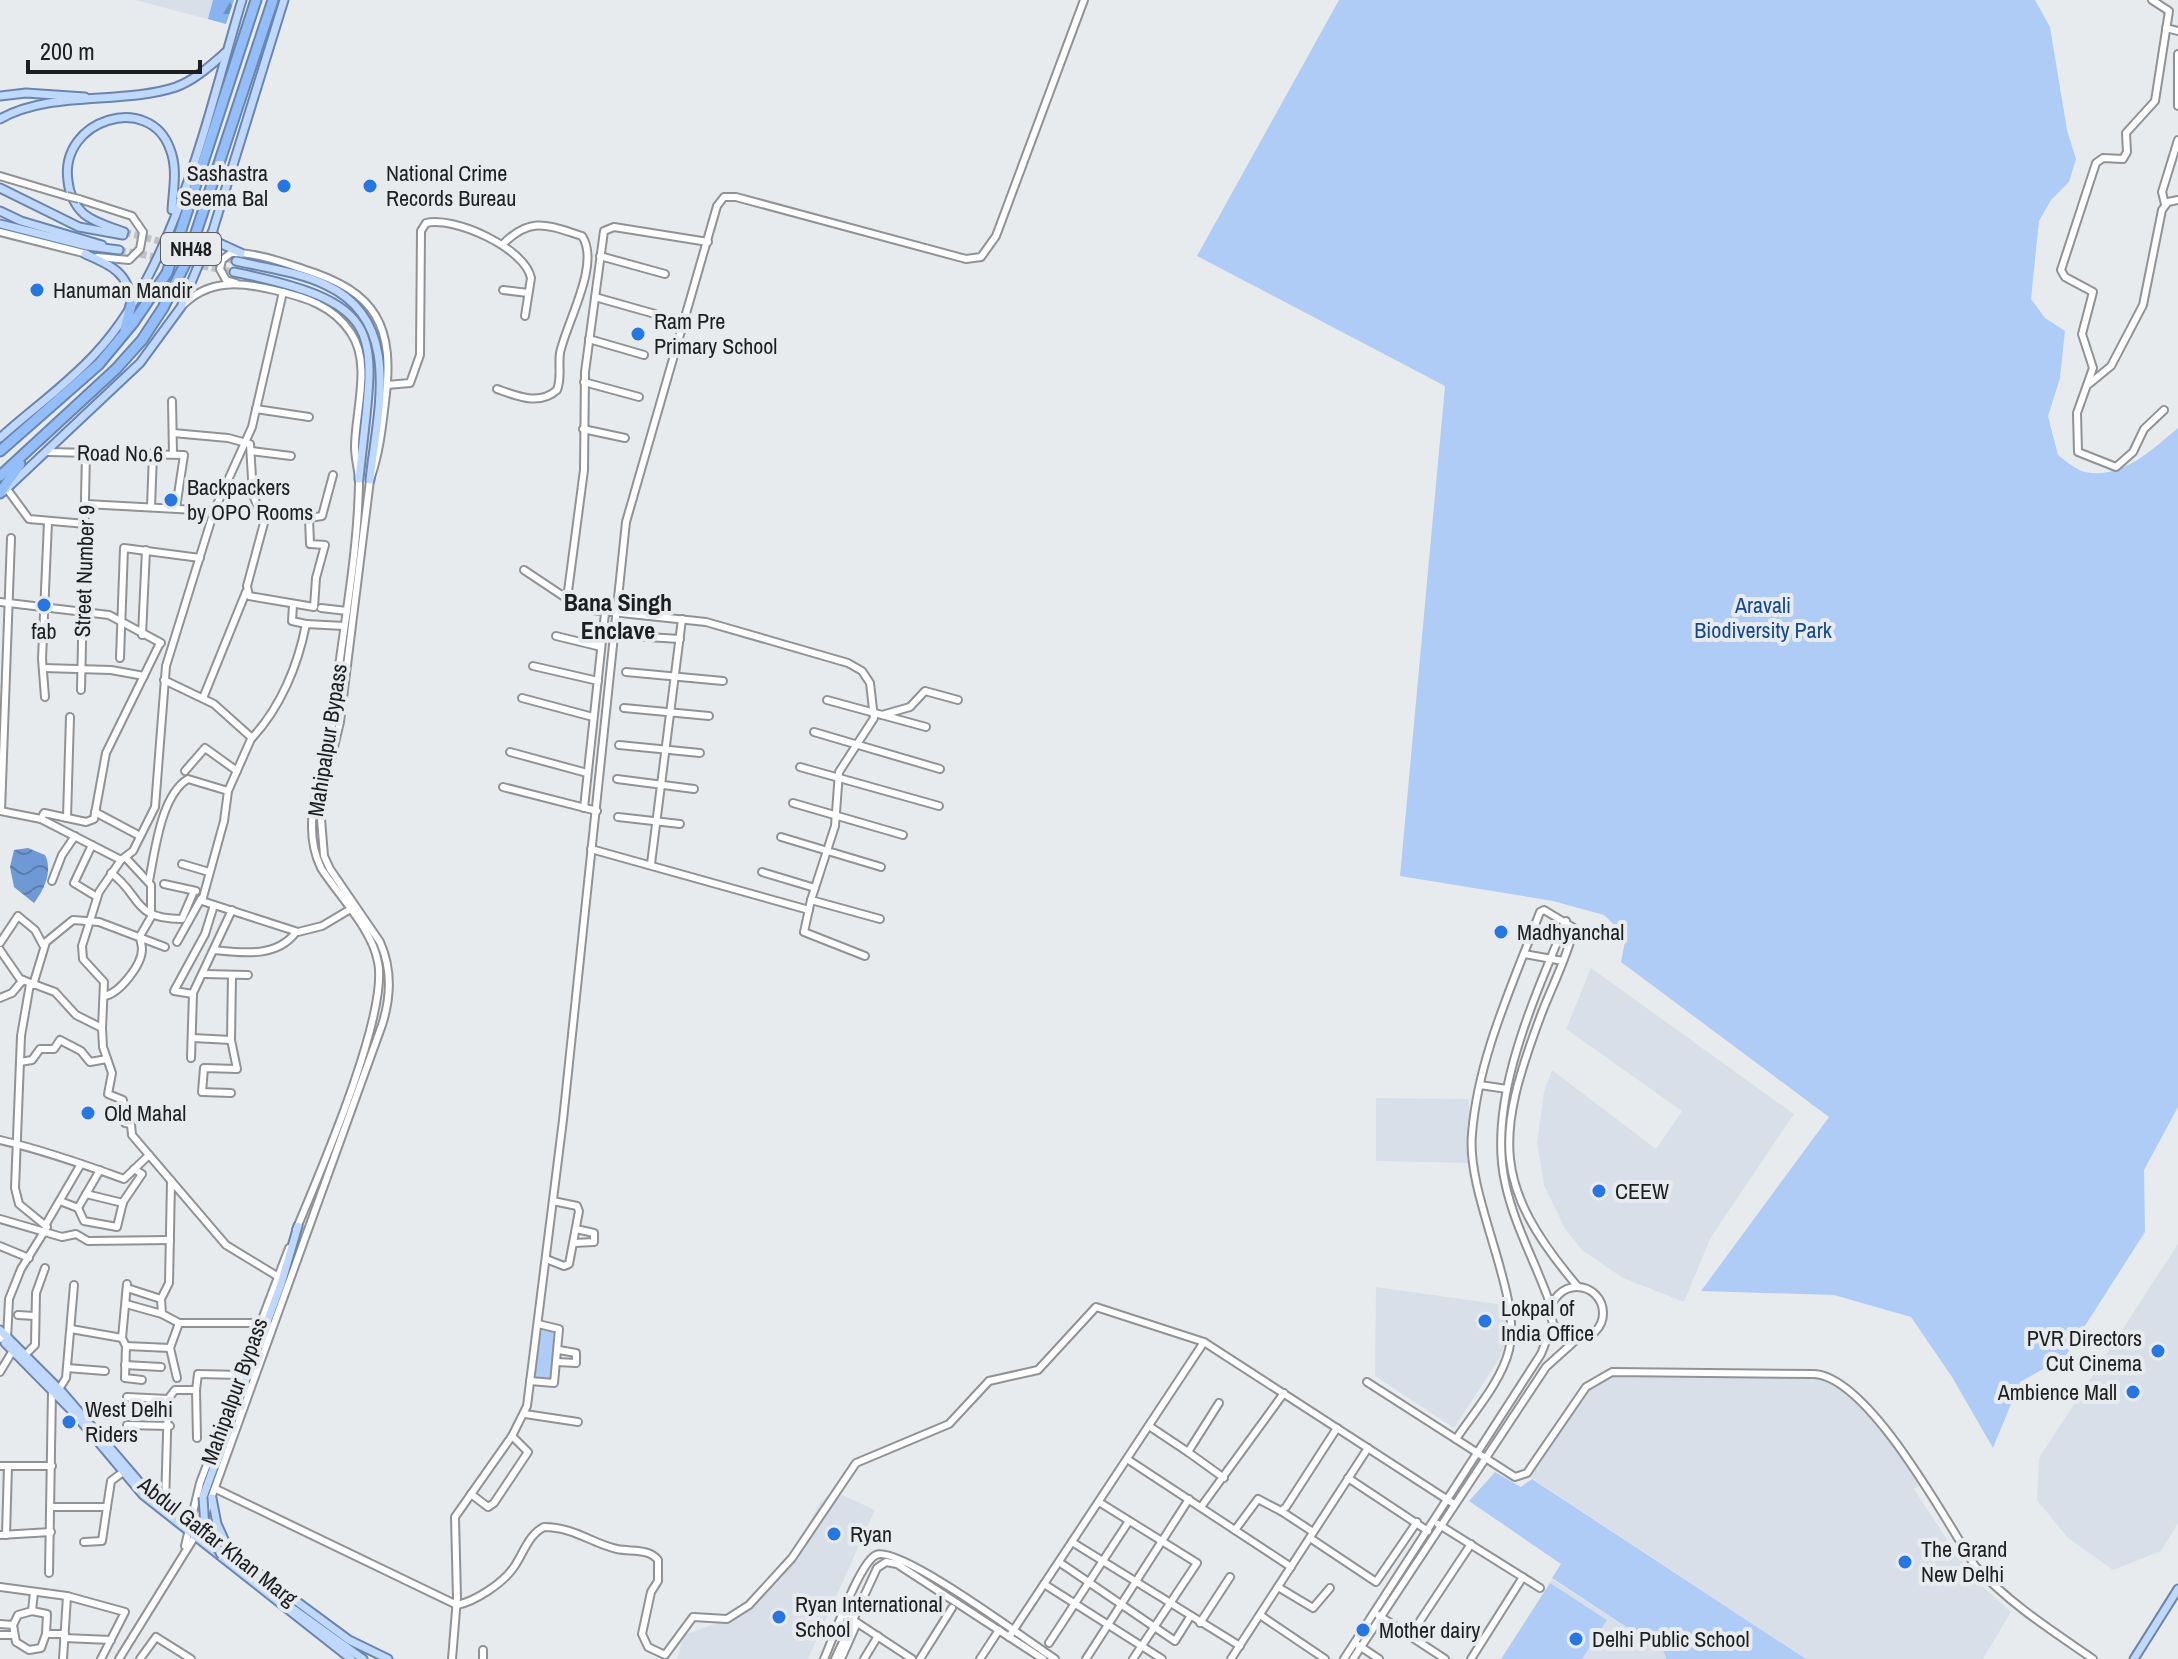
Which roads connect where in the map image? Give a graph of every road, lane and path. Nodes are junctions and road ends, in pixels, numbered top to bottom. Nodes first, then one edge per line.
1 (242, 0) edge
2 (256, 0) edge
3 (273, 0) edge
4 (284, 0) edge
5 (1084, 0) edge
6 (2152, 0) edge
7 (2166, 28) junction
8 (2178, 31) edge
9 (227, 51) junction
10 (2178, 54) edge
11 (128, 95) junction
12 (0, 96) edge
13 (2178, 106) edge
14 (0, 119) edge
15 (2178, 140) edge
16 (0, 176) edge
17 (0, 188) edge
18 (2178, 200) edge
19 (2165, 204) junction
20 (0, 211) edge
21 (171, 221) junction
22 (0, 224) edge
23 (213, 230) junction
24 (0, 232) edge
25 (708, 242) junction
26 (503, 244) junction
27 (85, 254) junction
28 (600, 256) junction
29 (238, 257) junction
30 (234, 272) tunnel mouth
31 (665, 274) dead end
32 (236, 283) junction
33 (503, 290) dead end
34 (283, 292) junction
35 (528, 293) junction
36 (595, 297) junction
37 (131, 305) junction
38 (181, 307) junction
39 (655, 314) dead end
40 (525, 316) dead end
41 (123, 337) junction
42 (589, 339) junction
43 (644, 355) dead end
44 (584, 382) junction
45 (2089, 384) junction
46 (387, 385) junction
47 (497, 389) dead end
48 (639, 397) dead end
49 (172, 401) dead end
50 (256, 409) junction
51 (2164, 410) dead end
52 (309, 417) dead end
53 (583, 429) junction
54 (173, 433) junction
55 (0, 438) edge
56 (625, 438) dead end
57 (246, 441) junction
58 (0, 451) edge
59 (27, 451) junction
60 (251, 451) junction
61 (48, 452) junction
62 (86, 452) junction
63 (153, 453) junction
64 (173, 454) junction
65 (291, 456) dead end
66 (2, 474) edge
67 (333, 475) dead end
68 (359, 479) junction
69 (370, 480) junction
70 (2, 493) edge
71 (86, 504) junction
72 (151, 507) junction
73 (258, 507) junction
74 (176, 508) junction
75 (214, 511) junction
76 (309, 518) junction
77 (48, 522) junction
78 (86, 524) junction
79 (11, 538) dead end
80 (146, 550) junction
81 (200, 558) junction
82 (524, 570) dead end
83 (246, 592) junction
84 (567, 599) junction
85 (3, 602) edge
86 (293, 605) junction
87 (44, 608) junction
88 (321, 608) dead end
89 (347, 611) junction
90 (82, 613) junction
91 (605, 613) junction
92 (618, 615) junction
93 (682, 619) junction
94 (121, 621) junction
95 (306, 624) junction
96 (344, 626) junction
97 (142, 635) junction
98 (556, 636) dead end
99 (631, 636) dead end
100 (680, 639) junction
101 (160, 643) junction
102 (172, 647) junction
103 (601, 647) junction
104 (120, 658) dead end
105 (533, 666) dead end
106 (43, 668) junction
107 (82, 668) junction
108 (626, 672) dead end
109 (676, 675) junction
110 (144, 676) junction
111 (164, 680) junction
112 (598, 681) junction
113 (723, 681) dead end
114 (81, 690) dead end
115 (45, 697) dead end
116 (203, 698) junction
117 (522, 698) dead end
118 (827, 700) dead end
119 (958, 700) dead end
120 (624, 708) dead end
121 (672, 712) junction
122 (709, 716) dead end
123 (876, 716) junction
124 (70, 717) dead end
125 (593, 717) junction
126 (926, 727) dead end
127 (814, 732) dead end
128 (251, 739) junction
129 (619, 745) dead end
130 (856, 745) junction
131 (667, 749) junction
132 (510, 752) dead end
133 (700, 753) dead end
134 (800, 767) dead end
135 (940, 769) dead end
136 (185, 771) dead end
137 (237, 771) junction
138 (587, 773) junction
139 (838, 777) junction
140 (617, 779) dead end
141 (1, 782) edge
142 (662, 785) junction
143 (503, 787) dead end
144 (694, 789) dead end
145 (228, 791) junction
146 (157, 793) junction
147 (169, 798) junction
148 (793, 803) dead end
149 (939, 806) dead end
150 (155, 807) junction
151 (584, 808) junction
152 (164, 810) junction
153 (1, 811) edge
154 (597, 811) junction
155 (95, 812) junction
156 (837, 815) junction
157 (618, 817) dead end
158 (67, 818) junction
159 (41, 819) junction
160 (658, 821) junction
161 (680, 824) dead end
162 (903, 835) dead end
163 (75, 836) junction
164 (140, 836) junction
165 (781, 837) dead end
166 (92, 845) junction
167 (591, 849) junction
168 (830, 851) junction
169 (124, 859) junction
170 (182, 864) dead end
171 (651, 864) junction
172 (881, 867) dead end
173 (209, 872) junction
174 (762, 872) dead end
175 (111, 873) junction
176 (52, 881) dead end
177 (149, 881) junction
178 (164, 884) dead end
179 (815, 888) junction
180 (194, 891) junction
181 (202, 896) junction
182 (97, 897) junction
183 (811, 900) junction
184 (214, 905) junction
185 (232, 910) junction
186 (349, 910) junction
187 (809, 910) junction
188 (152, 914) junction
189 (880, 919) dead end
190 (92, 920) junction
191 (1566, 921) junction
192 (296, 932) junction
193 (140, 936) junction
194 (177, 942) dead end
195 (0, 943) edge
196 (43, 945) junction
197 (165, 947) dead end
198 (0, 950) edge
199 (214, 950) junction
200 (1524, 954) junction
201 (865, 956) dead end
202 (1551, 959) junction
203 (1563, 961) junction
204 (204, 974) junction
205 (232, 975) junction
206 (248, 975) dead end
207 (29, 983) junction
208 (193, 994) junction
209 (104, 996) junction
210 (0, 998) edge
211 (102, 1028) junction
212 (193, 1038) junction
213 (231, 1040) junction
214 (191, 1058) dead end
215 (107, 1059) junction
216 (20, 1062) junction
217 (1480, 1085) junction
218 (1507, 1089) junction
219 (231, 1093) dead end
220 (0, 1140) edge
221 (19, 1148) junction
222 (149, 1155) junction
223 (81, 1164) junction
224 (134, 1169) junction
225 (100, 1170) junction
226 (171, 1181) junction
227 (86, 1194) junction
228 (60, 1201) junction
229 (553, 1201) junction
230 (123, 1203) junction
231 (78, 1208) junction
232 (0, 1219) edge
233 (46, 1224) junction
234 (298, 1226) junction
235 (576, 1229) junction
236 (45, 1233) junction
237 (170, 1240) junction
238 (574, 1243) junction
239 (0, 1246) edge
240 (29, 1258) junction
241 (546, 1259) junction
242 (45, 1268) dead end
243 (277, 1276) junction
244 (74, 1285) dead end
245 (1578, 1287) junction
246 (161, 1299) junction
247 (126, 1304) junction
248 (1552, 1309) junction
249 (162, 1314) junction
250 (18, 1315) dead end
251 (35, 1316) junction
252 (179, 1323) junction
253 (260, 1323) junction
254 (538, 1324) junction
255 (1553, 1324) junction
256 (71, 1329) junction
257 (0, 1330) edge
258 (122, 1338) junction
259 (2, 1339) edge
260 (1577, 1339) junction
261 (1204, 1342) junction
262 (126, 1346) junction
263 (170, 1348) junction
264 (559, 1350) junction
265 (12, 1352) junction
266 (24, 1356) junction
267 (557, 1362) junction
268 (125, 1365) junction
269 (161, 1367) dead end
270 (67, 1368) junction
271 (105, 1371) dead end
272 (0, 1372) edge
273 (240, 1375) junction
274 (177, 1378) dead end
275 (142, 1380) dead end
276 (530, 1381) junction
277 (1367, 1382) dead end
278 (56, 1390) junction
279 (196, 1390) junction
280 (1284, 1393) junction
281 (127, 1397) dead end
282 (168, 1399) junction
283 (1219, 1403) dead end
284 (525, 1414) junction
285 (578, 1422) dead end
286 (127, 1425) dead end
287 (170, 1426) junction
288 (1149, 1426) junction
289 (1337, 1428) junction
290 (512, 1436) junction
291 (197, 1438) dead end
292 (1456, 1439) junction
293 (1368, 1448) junction
294 (1188, 1452) junction
295 (1480, 1455) junction
296 (1127, 1459) junction
297 (4, 1466) edge
298 (52, 1466) junction
299 (123, 1472) junction
300 (1224, 1478) junction
301 (1348, 1478) junction
302 (216, 1489) junction
303 (471, 1494) junction
304 (212, 1498) junction
305 (1189, 1499) junction
306 (1099, 1502) junction
307 (1450, 1502) junction
308 (165, 1505) junction
309 (52, 1507) junction
310 (107, 1507) junction
311 (1201, 1507) junction
312 (1281, 1511) junction
313 (1129, 1521) junction
314 (1417, 1522) junction
315 (1437, 1523) junction
316 (194, 1530) junction
317 (1235, 1530) junction
318 (1428, 1531) junction
319 (51, 1532) junction
320 (3, 1535) edge
321 (1312, 1535) junction
322 (1162, 1541) junction
323 (84, 1542) dead end
324 (1072, 1542) junction
325 (1471, 1544) junction
326 (885, 1553) junction
327 (226, 1554) junction
328 (1101, 1561) junction
329 (886, 1562) junction
330 (1059, 1562) junction
331 (1291, 1567) junction
332 (49, 1573) dead end
333 (1230, 1577) dead end
334 (1523, 1577) junction
335 (1087, 1582) junction
336 (1134, 1583) junction
337 (1044, 1584) junction
338 (0, 1587) edge
339 (1278, 1587) junction
340 (1330, 1588) dead end
341 (1540, 1588) dead end
342 (2178, 1589) edge
343 (34, 1592) junction
344 (67, 1596) junction
345 (1074, 1603) junction
346 (457, 1605) junction
347 (1121, 1605) junction
348 (1169, 1605) junction
349 (952, 1608) dead end
350 (32, 1611) junction
351 (844, 1614) junction
352 (1260, 1615) junction
353 (1377, 1615) junction
354 (1190, 1617) junction
355 (855, 1622) junction
356 (1200, 1623) junction
357 (0, 1624) edge
358 (13, 1625) junction
359 (1108, 1625) junction
360 (1154, 1628) junction
361 (999, 1630) junction
362 (46, 1634) junction
363 (1011, 1634) junction
364 (0, 1635) edge
365 (13, 1635) junction
366 (64, 1636) junction
367 (878, 1636) junction
368 (1410, 1636) junction
369 (111, 1640) junction
370 (1049, 1643) dead end
371 (1141, 1646) junction
372 (1240, 1646) junction
373 (29, 1650) junction
374 (125, 1650) junction
375 (483, 1650) dead end
376 (1355, 1650) edge
377 (1040, 1658) edge
378 (28, 1659) edge
379 (63, 1659) edge
380 (101, 1659) edge
381 (119, 1659) edge
382 (139, 1659) edge
383 (191, 1659) edge
384 (351, 1659) edge
385 (363, 1659) edge
386 (388, 1659) edge
387 (452, 1659) edge
388 (483, 1659) edge
389 (824, 1659) edge
390 (838, 1659) edge
391 (864, 1659) edge
392 (912, 1659) edge
393 (920, 1659) edge
394 (980, 1659) edge
395 (1055, 1659) edge
396 (1086, 1659) edge
397 (1133, 1659) edge
398 (1162, 1659) edge
399 (1231, 1659) edge
400 (1325, 1659) edge
401 (1344, 1659) edge
402 (1367, 1659) edge
403 (1379, 1659) edge
404 (1445, 1659) edge
405 (1471, 1659) edge
406 (2093, 1659) edge
407 (2134, 1659) edge

1 - 9 main road
2 - 41 highway, NH48
3 - 59 highway, NH48
4 - 23 main road
5 - 25 street
6 - 7 street
7 - 8 street
7 - 45 street
9 - 11 main road
9 - 21 main road
10 - 13 street
11 - 12 main road
11 - 14 main road
15 - 19 street
16 - 27 street, bridge
17 - 21 main road
18 - 19 street
19 - 45 street
20 - 22 main road
21 - 37 main road
23 - 29 main road
23 - 38 main road
24 - 27 street
25 - 28 street
25 - 92 street
26 - 35 street
26 - 46 street
26 - 47 street
27 - 37 main road
28 - 31 street
28 - 36 street
29 - 32 street
29 - 46 street, Mahipalpur Bypass
29 - 69 main road
30 - 68 main road
32 - 34 street, Mahipalpur Bypass
32 - 38 street, Mahipalpur Bypass
33 - 35 street
34 - 50 street
34 - 68 street, Mahipalpur Bypass
35 - 40 street
36 - 39 street
36 - 42 street
37 - 41 highway
37 - 55 main road
38 - 61 main road
41 - 58 highway, NH48
42 - 43 street
42 - 44 street
44 - 48 street
44 - 53 street
45 - 51 street
46 - 69 street, Mahipalpur Bypass
49 - 54 street
50 - 52 street
50 - 57 street
53 - 56 street
53 - 84 street
54 - 57 street
54 - 64 street
57 - 60 street
57 - 75 street
59 - 66 highway, NH48
59 - 70 highway
60 - 65 street
60 - 73 street
61 - 62 street, Road No.6
61 - 70 main road
62 - 63 street, Road No.6
62 - 71 street, Street Number 9
63 - 64 street, Road No.6
63 - 72 street
64 - 74 street, Road No.6
67 - 76 street
68 - 89 street, Mahipalpur Bypass
69 - 302 street, Mahipalpur Bypass
70 - 77 street
71 - 72 street
71 - 78 street, Street Number 9
72 - 74 street
73 - 76 street
73 - 83 street
74 - 75 street
75 - 81 street
76 - 86 street
77 - 78 street
77 - 87 street
78 - 90 street, Street Number 9
79 - 85 street
80 - 81 street
80 - 94 street
80 - 97 street
81 - 102 street
82 - 84 street
83 - 86 street
83 - 116 street
84 - 91 street
85 - 87 street
85 - 141 street
86 - 95 street
87 - 90 street
87 - 106 street
88 - 89 street
89 - 96 street, Mahipalpur Bypass
90 - 94 street
90 - 107 street, Street Number 9
91 - 92 street
91 - 103 street
92 - 93 street
92 - 154 street
93 - 100 street
93 - 123 street
94 - 97 street
94 - 104 street
95 - 96 street
95 - 128 street
96 - 186 street, Mahipalpur Bypass
97 - 101 street
98 - 103 street
99 - 100 street
100 - 109 street
101 - 102 street
101 - 110 street
102 - 111 street
103 - 112 street
105 - 112 street
106 - 107 street
106 - 115 street
107 - 110 street
107 - 114 street, Street Number 9
108 - 109 street
109 - 113 street
109 - 121 street
110 - 155 street
111 - 116 street
111 - 146 street
112 - 125 street
116 - 128 street
117 - 125 street
118 - 123 street
119 - 123 street
120 - 121 street
121 - 122 street
121 - 131 street
123 - 126 street
123 - 130 street
124 - 158 street
125 - 138 street
127 - 130 street
128 - 137 street
129 - 131 street
130 - 135 street
130 - 139 street
131 - 133 street
131 - 142 street
132 - 138 street
134 - 139 street
136 - 137 street
137 - 145 street
138 - 151 street
139 - 149 street
139 - 156 street
140 - 142 street
141 - 153 street
142 - 144 street
142 - 160 street
143 - 151 street
145 - 147 street
145 - 173 street
146 - 147 street
146 - 150 street
147 - 152 street
148 - 156 street
150 - 152 street
150 - 164 street
151 - 154 street
152 - 177 street
153 - 159 street
154 - 167 street
155 - 158 street
155 - 164 street
156 - 162 street
156 - 168 street
157 - 160 street
158 - 159 street
159 - 163 street
160 - 161 street
160 - 171 street
163 - 166 street
163 - 176 street
164 - 169 street
165 - 168 street
166 - 169 street
166 - 182 street
167 - 171 street
167 - 229 street
168 - 172 street
168 - 179 street
169 - 175 street
169 - 177 street
170 - 173 street
171 - 187 street
173 - 181 street
174 - 179 street
175 - 182 street
175 - 188 street
177 - 188 street
178 - 180 street
179 - 183 street
180 - 181 street
180 - 188 street
181 - 184 street
181 - 194 street
182 - 190 street
183 - 187 street
183 - 189 street
184 - 185 street
184 - 208 street
185 - 192 street
185 - 199 street
186 - 192 street
186 - 234 street, Mahipalpur Bypass
187 - 201 street
188 - 193 street
190 - 193 street
190 - 196 street
190 - 209 street
191 - 200 street
191 - 202 street
191 - 203 street
192 - 199 street
193 - 197 street
193 - 209 street
195 - 196 street
196 - 207 street
198 - 207 street
199 - 204 street
200 - 202 street
200 - 217 street
202 - 203 street
202 - 218 street
203 - 245 street
204 - 205 street
204 - 208 street
205 - 206 street
205 - 213 street
207 - 210 street
207 - 211 street
207 - 216 street
208 - 212 street
209 - 211 street
211 - 215 street
212 - 213 street
212 - 214 street
213 - 219 street
215 - 216 street
215 - 222 street
216 - 221 street
217 - 218 street
217 - 292 street
218 - 248 street
220 - 221 street
221 - 223 street
221 - 233 street
222 - 224 street
222 - 226 street
223 - 225 street
223 - 228 street
224 - 225 street
224 - 230 street
225 - 227 street
226 - 237 street
226 - 243 street
227 - 230 street
227 - 231 street
228 - 231 street
228 - 233 street
229 - 235 street
229 - 241 street
230 - 231 street
232 - 236 street
233 - 236 street
234 - 243 street, Mahipalpur Bypass
234 - 327 main road, bridge
235 - 238 street
235 - 238 street
236 - 237 street
236 - 240 street
237 - 246 street
238 - 241 street
239 - 240 street
240 - 259 street
241 - 254 street
242 - 251 street
243 - 253 street, Mahipalpur Bypass
244 - 256 street
245 - 248 street
245 - 260 street
246 - 247 street
246 - 249 street
247 - 249 street
247 - 258 street
248 - 255 street
249 - 252 street
250 - 251 street
251 - 266 street
252 - 253 street
252 - 263 street
253 - 273 street, Mahipalpur Bypass
254 - 264 street
254 - 276 street
255 - 260 street
255 - 295 street
256 - 258 street
256 - 270 street
257 - 259 main road, Abdul Gaffar Khan Marg
258 - 262 street
259 - 265 main road, Abdul Gaffar Khan Marg
259 - 266 main road, Abdul Gaffar Khan Marg
260 - 295 street
261 - 280 street
261 - 288 street
261 - 346 street
262 - 263 street
262 - 268 street
263 - 274 street
264 - 267 street
264 - 267 street
265 - 272 street
265 - 278 main road, Abdul Gaffar Khan Marg
266 - 278 main road, Abdul Gaffar Khan Marg
267 - 276 street
268 - 269 street
268 - 275 street
270 - 271 street
270 - 278 street
273 - 279 street
273 - 316 street, Mahipalpur Bypass
276 - 284 street
277 - 292 street
278 - 298 street
278 - 299 main road, Abdul Gaffar Khan Marg
278 - 308 main road, Abdul Gaffar Khan Marg
279 - 282 street
279 - 291 street
280 - 289 street
280 - 300 street
281 - 282 street
282 - 287 street
283 - 294 street
284 - 285 street
284 - 290 street
286 - 287 street
287 - 308 street
288 - 294 street
288 - 296 street
289 - 293 street
289 - 312 street
290 - 303 street
290 - 303 street
292 - 295 street
293 - 301 street
293 - 307 street
294 - 300 street
295 - 307 street
295 - 406 street
296 - 305 street
296 - 306 street
297 - 298 street
297 - 320 street
298 - 309 street
299 - 310 street
299 - 316 main road, Abdul Gaffar Khan Marg
300 - 311 street
301 - 314 street
301 - 321 street
302 - 304 street, Mahipalpur Bypass
302 - 346 street
303 - 346 street
304 - 316 street, Mahipalpur Bypass
304 - 327 main road
305 - 311 street
305 - 322 street
306 - 313 street
306 - 324 street
307 - 315 street
308 - 316 main road, Abdul Gaffar Khan Marg
309 - 310 street
309 - 319 street
310 - 323 street
311 - 317 street
312 - 317 street
312 - 321 street
313 - 322 street
313 - 328 street
314 - 318 street
314 - 321 street
315 - 318 street
315 - 325 street
315 - 353 street
316 - 327 main road, Abdul Gaffar Khan Marg
316 - 374 street
316 - 384 main road, Abdul Gaffar Khan Marg
317 - 331 street
318 - 353 street
319 - 320 street
319 - 332 street
321 - 331 street
322 - 336 street
322 - 348 street
324 - 328 street
324 - 330 street
325 - 334 street
325 - 368 street
326 - 329 street
326 - 351 street
326 - 363 street
327 - 385 main road
327 - 386 main road, Abdul Gaffar Khan Marg
328 - 335 street
328 - 336 street
329 - 355 street
329 - 361 street
330 - 335 street
330 - 337 street
331 - 339 street
333 - 356 street
334 - 341 street
334 - 405 street
335 - 345 street
335 - 347 street
336 - 347 street
336 - 348 street
337 - 345 street
337 - 363 street
338 - 343 street
339 - 340 street
339 - 352 street
342 - 407 main road
343 - 344 street
343 - 350 street
344 - 366 street
344 - 369 street
345 - 359 street
345 - 370 street
346 - 387 street
347 - 359 street
347 - 360 street
348 - 354 street
348 - 360 street
349 - 393 street
350 - 358 street
350 - 362 street
351 - 355 street
351 - 389 street
352 - 372 street
352 - 400 street
353 - 368 street
353 - 376 street
354 - 356 street
354 - 360 street
355 - 367 street
355 - 390 street
356 - 372 street
357 - 358 street
358 - 365 street
359 - 371 street
359 - 396 street
360 - 371 street
361 - 363 street
361 - 394 street
362 - 366 street
362 - 373 street
363 - 377 street
363 - 395 street
364 - 365 street
365 - 373 street
366 - 369 street
366 - 379 street
367 - 391 street
367 - 392 street
368 - 404 street
369 - 380 street
371 - 397 street
371 - 398 street
372 - 399 street
373 - 378 street
374 - 381 street
374 - 382 street
375 - 388 street
376 - 401 street
376 - 402 street
376 - 403 street
382 - 383 street

